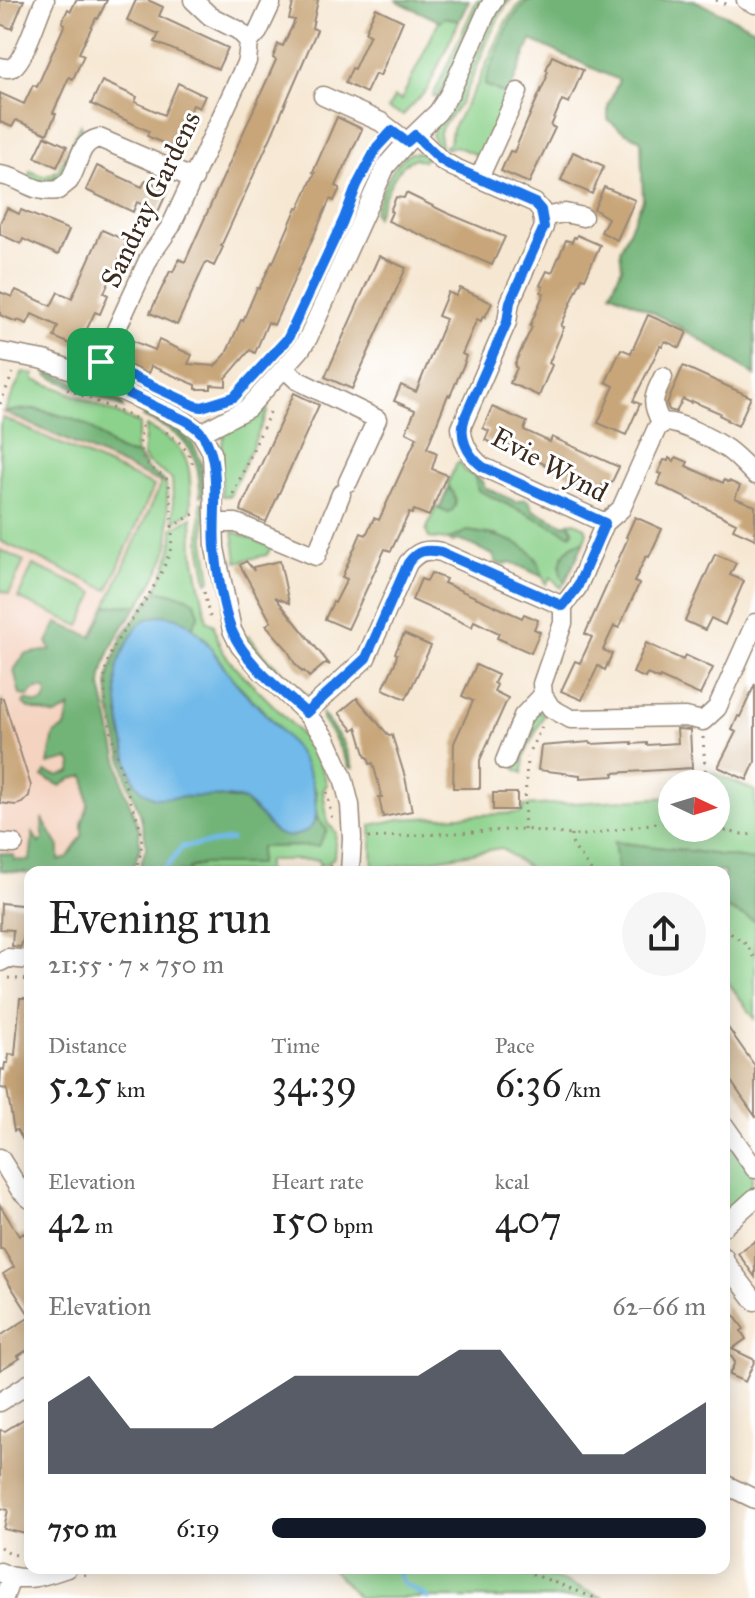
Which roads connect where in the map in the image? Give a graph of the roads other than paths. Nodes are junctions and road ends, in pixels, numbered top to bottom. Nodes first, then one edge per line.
1 (45, 0) edge
2 (193, 0) edge
3 (494, 0) edge
4 (746, 0) edge
5 (271, 4) dead end
6 (755, 4) edge
7 (249, 42) junction
8 (0, 67) edge
9 (518, 92) dead end
10 (323, 96) dead end
11 (411, 139) junction
12 (0, 175) edge
13 (479, 178) junction
14 (194, 179) junction
15 (542, 217) junction
16 (583, 217) dead end
17 (0, 352) edge
18 (284, 368) junction
19 (663, 377) dead end
20 (94, 378) junction
21 (662, 424) junction
22 (201, 433) junction
23 (755, 475) edge
24 (222, 523) junction
25 (605, 523) junction
26 (563, 606) junction
27 (755, 623) edge
28 (547, 701) junction
29 (306, 713) junction
30 (505, 761) dead end
31 (350, 866) edge
32 (24, 959) edge
33 (0, 962) edge
34 (730, 1134) edge
35 (0, 1158) edge
36 (755, 1169) edge
37 (24, 1194) edge
38 (755, 1198) edge
39 (730, 1221) edge
40 (730, 1268) edge
41 (755, 1301) edge
42 (24, 1387) edge
43 (0, 1402) edge
44 (730, 1487) edge
45 (755, 1499) edge
46 (47, 1574) edge
47 (5, 1575) edge
48 (4, 1598) edge

1 - 8 street
2 - 7 street
3 - 11 street
4 - 6 street
5 - 7 street, Sandray Gardens
7 - 14 street, Sandray Gardens
9 - 13 street
10 - 11 street
11 - 13 street
11 - 18 street
12 - 14 street
13 - 15 street
14 - 20 street, Sandray Gardens
15 - 16 street
15 - 25 street, Evie Wynd
17 - 20 street
18 - 22 street
18 - 24 street
19 - 21 street
20 - 22 street
21 - 23 street
21 - 25 street
22 - 24 street
24 - 29 street
25 - 26 street, Evie Wynd
26 - 28 street
26 - 29 street
27 - 28 street
28 - 30 street
29 - 31 street
32 - 33 street
34 - 36 street
35 - 37 street
38 - 39 street
40 - 41 street
42 - 43 street
44 - 45 street
46 - 47 street
47 - 48 street

